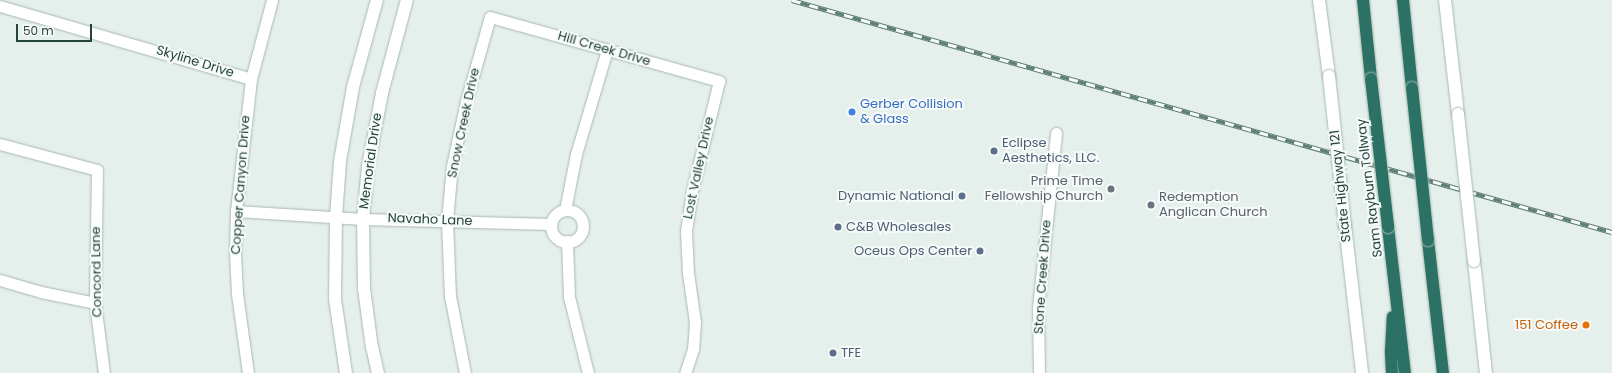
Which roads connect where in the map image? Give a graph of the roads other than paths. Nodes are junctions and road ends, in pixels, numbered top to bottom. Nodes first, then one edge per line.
1 (272, 0) edge
2 (377, 0) edge
3 (407, 0) edge
4 (1319, 0) edge
5 (1363, 0) edge
6 (1403, 0) edge
7 (1445, 0) edge
8 (0, 6) edge
9 (490, 17) joint
10 (606, 50) junction
11 (250, 79) junction
12 (719, 81) joint
13 (1056, 133) dead end
14 (0, 144) edge
15 (565, 210) junction
16 (236, 211) junction
17 (336, 217) junction
18 (363, 218) junction
19 (447, 220) junction
20 (551, 224) junction
21 (567, 241) junction
22 (0, 280) edge
23 (1395, 286) junction
24 (95, 303) junction
25 (104, 373) edge
26 (248, 373) edge
27 (346, 373) edge
28 (378, 373) edge
29 (465, 373) edge
30 (588, 373) edge
31 (685, 373) edge
32 (1039, 373) edge
33 (1362, 373) edge
34 (1392, 373) edge
35 (1405, 373) edge
36 (1443, 373) edge
37 (1486, 373) edge

1 - 11 street, Copper Canyon Drive
2 - 17 main road
3 - 18 main road, Memorial Drive
4 - 33 main road, State Highway 121, bridge
5 - 23 highway, Sam Rayburn Tollway, bridge
6 - 36 highway, bridge
7 - 37 main road, bridge
8 - 11 street, Skyline Drive
9 - 10 street, Hill Creek Drive
9 - 19 street, Snow Creek Drive
10 - 12 street, Hill Creek Drive
10 - 15 street
11 - 16 street, Copper Canyon Drive
12 - 31 street, Lost Valley Drive
13 - 32 street, Stone Creek Drive
14 - 24 street, Concord Lane
15 - 20 street
15 - 21 street
16 - 17 street, Navaho Lane
16 - 26 street, Copper Canyon Drive
17 - 18 street, Navaho Lane
17 - 27 main road
18 - 19 street, Navaho Lane
18 - 28 main road, Memorial Drive
19 - 20 street, Navaho Lane
19 - 29 street, Snow Creek Drive
20 - 21 street
21 - 30 street
22 - 24 street
23 - 34 highway
23 - 35 highway, Sam Rayburn Tollway
24 - 25 street, Concord Lane

